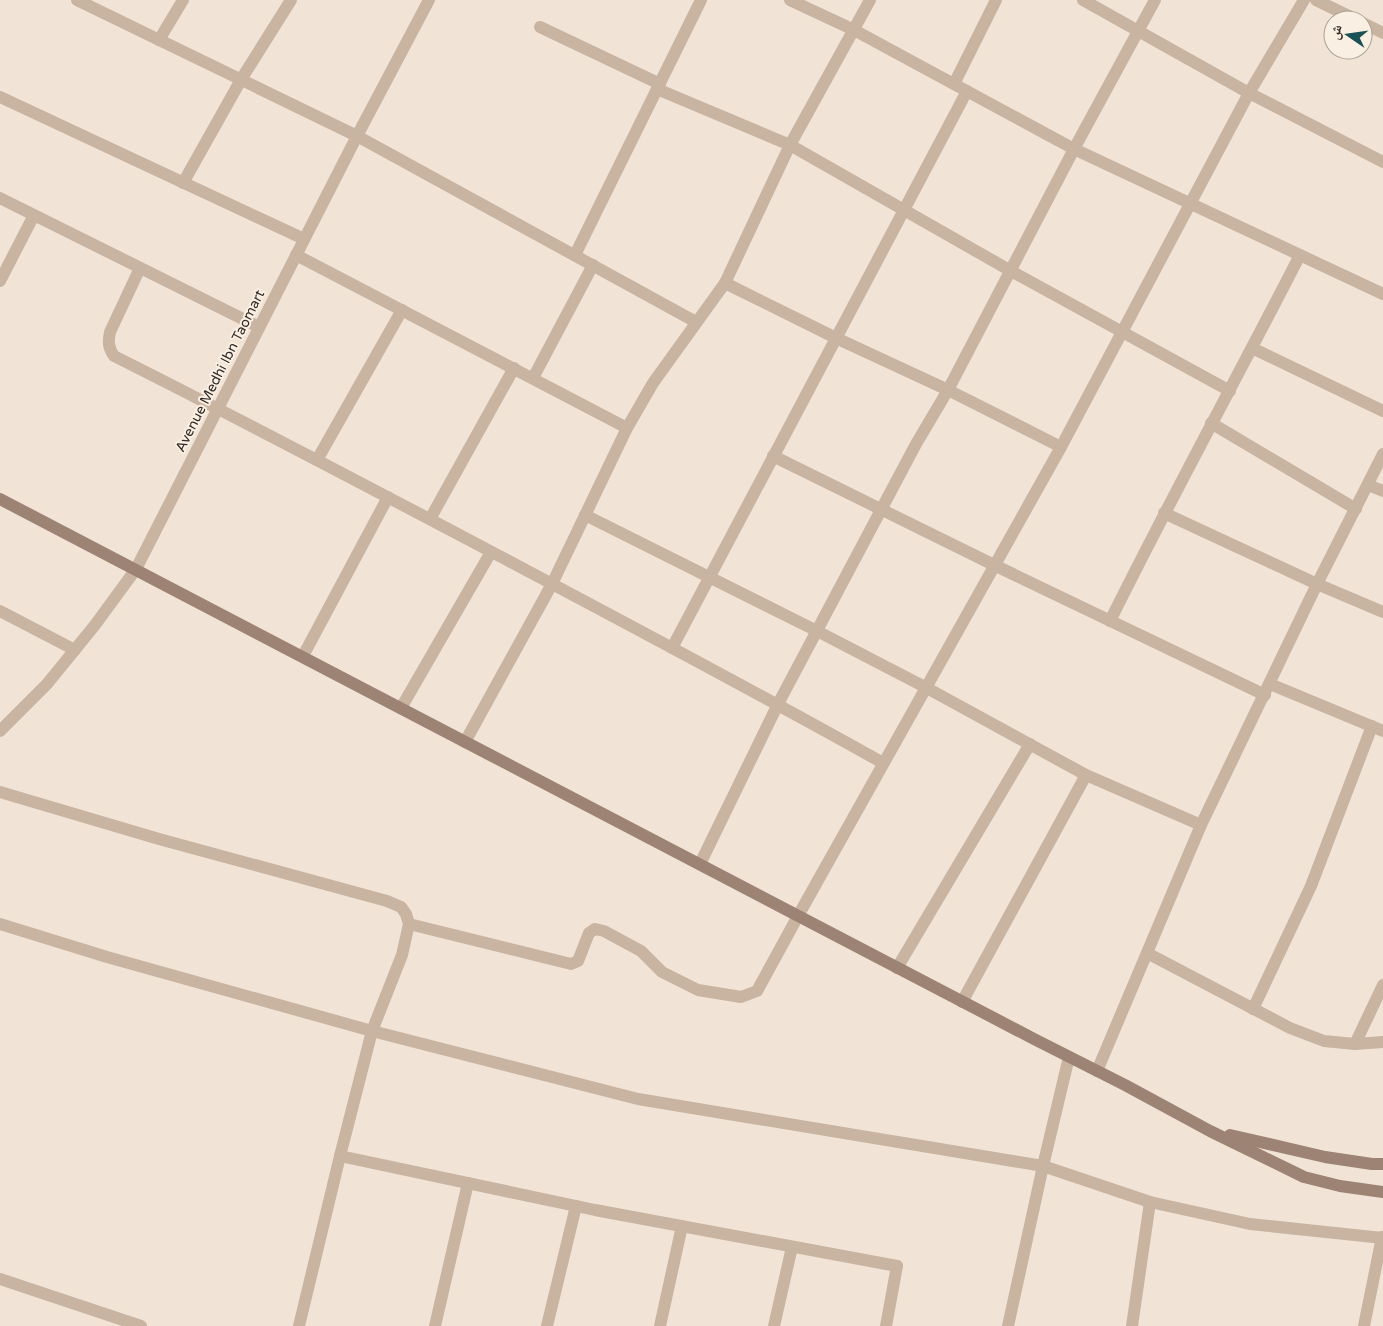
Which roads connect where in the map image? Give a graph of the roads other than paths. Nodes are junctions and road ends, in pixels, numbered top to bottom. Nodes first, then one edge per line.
1 (77, 0) edge
2 (183, 0) edge
3 (291, 0) edge
4 (429, 0) edge
5 (701, 0) edge
6 (790, 0) edge
7 (870, 0) edge
8 (996, 0) edge
9 (1083, 0) edge
10 (1155, 0) edge
11 (1304, 0) edge
12 (1316, 0) edge
13 (1336, 10) edge
14 (540, 27) dead end
15 (854, 30) junction
16 (1138, 30) junction
17 (159, 40) junction
18 (242, 78) junction
19 (954, 84) junction
20 (659, 87) junction
21 (967, 91) junction
22 (1249, 92) junction
23 (0, 97) edge
24 (357, 136) junction
25 (790, 145) junction
26 (1074, 149) junction
27 (1383, 162) edge
28 (184, 183) junction
29 (0, 198) edge
30 (1190, 204) junction
31 (904, 210) junction
32 (34, 215) junction
33 (304, 239) junction
34 (296, 255) junction
35 (575, 255) junction
36 (1300, 255) junction
37 (593, 265) junction
38 (140, 268) junction
39 (1011, 271) junction
40 (0, 281) edge
41 (724, 283) junction
42 (1383, 294) edge
43 (402, 310) junction
44 (696, 322) junction
45 (259, 327) junction
46 (1123, 332) junction
47 (836, 338) junction
48 (1252, 348) junction
49 (514, 368) junction
50 (533, 378) junction
51 (948, 390) junction
52 (1230, 391) junction
53 (218, 408) junction
54 (1383, 411) edge
55 (1211, 423) junction
56 (627, 428) junction
57 (1061, 447) junction
58 (1383, 454) edge
59 (773, 456) junction
60 (317, 460) junction
61 (1368, 485) junction
62 (1383, 491) edge
63 (388, 497) junction
64 (0, 499) edge
65 (1356, 509) junction
66 (882, 510) junction
67 (1164, 513) junction
68 (585, 515) junction
69 (430, 519) junction
70 (491, 552) junction
71 (994, 565) junction
72 (136, 569) junction
73 (708, 576) junction
74 (552, 584) junction
75 (1318, 584) junction
76 (0, 611) edge
77 (1383, 612) edge
78 (1110, 621) junction
79 (818, 631) junction
80 (672, 648) junction
81 (75, 650) junction
82 (303, 656) junction
83 (925, 687) junction
84 (1268, 689) junction
85 (778, 704) junction
86 (401, 708) junction
87 (1377, 729) edge
88 (0, 731) edge
89 (465, 742) junction
90 (1030, 744) junction
91 (883, 763) junction
92 (1086, 775) junction
93 (0, 792) edge
94 (1201, 825) junction
95 (700, 864) junction
96 (798, 916) junction
97 (0, 924) edge
98 (409, 924) junction
99 (1147, 953) junction
100 (897, 968) junction
101 (1383, 985) edge
102 (962, 1002) junction
103 (1253, 1009) junction
104 (372, 1031) junction
105 (1383, 1042) edge
106 (1355, 1044) junction
107 (1069, 1057) junction
108 (1097, 1071) junction
109 (1210, 1131) junction
110 (340, 1156) junction
111 (1383, 1164) edge
112 (1043, 1166) junction
113 (468, 1183) junction
114 (1383, 1192) edge
115 (1150, 1202) junction
116 (576, 1206) junction
117 (682, 1226) junction
118 (1382, 1238) edge
119 (792, 1247) junction
120 (0, 1279) edge
121 (141, 1326) edge
122 (299, 1326) edge
123 (435, 1326) edge
124 (547, 1326) edge
125 (660, 1326) edge
126 (774, 1326) edge
127 (886, 1326) edge
128 (1008, 1326) edge
129 (1132, 1326) edge
130 (1364, 1326) edge

1 - 17 street
2 - 17 street
3 - 18 street
4 - 24 street, Avenue Medhi Ibn Taomart
5 - 20 street
6 - 15 street
7 - 15 street
8 - 19 street
9 - 16 street
10 - 16 street
11 - 22 street
12 - 13 street
14 - 20 street
15 - 19 street
15 - 25 street
16 - 22 street
16 - 26 street
17 - 18 street
18 - 24 street
18 - 28 street
19 - 21 street
20 - 25 street
20 - 35 street
21 - 26 street
21 - 31 street
22 - 27 street
22 - 30 street
23 - 28 street
24 - 33 street, Avenue Medhi Ibn Taomart
24 - 35 street
25 - 31 street
25 - 41 street
26 - 30 street
26 - 39 street
28 - 33 street
29 - 32 street
30 - 36 street
30 - 46 street
31 - 39 street
31 - 47 street
32 - 38 street
32 - 40 street
33 - 34 street, Avenue Medhi Ibn Taomart
34 - 43 street
34 - 45 street, Avenue Medhi Ibn Taomart
35 - 37 street
36 - 42 street
36 - 48 street
37 - 44 street
37 - 50 street
38 - 45 street
38 - 53 street
39 - 46 street
39 - 51 street
41 - 44 street
41 - 47 street
43 - 49 street
43 - 60 street
44 - 56 street
45 - 53 street, Avenue Medhi Ibn Taomart
46 - 52 street
46 - 57 street
47 - 51 street
47 - 59 street
48 - 52 street
48 - 54 street
49 - 50 street
49 - 69 street
50 - 56 street
51 - 57 street
51 - 66 street
52 - 55 street
53 - 60 street
53 - 72 street, Avenue Medhi Ibn Taomart
55 - 65 street
55 - 67 street
56 - 68 street
57 - 71 street
58 - 61 street
59 - 66 street
59 - 73 street
60 - 63 street
61 - 62 street
61 - 65 street
63 - 69 street
63 - 82 street
64 - 72 main road
65 - 75 street
66 - 71 street
66 - 79 street
67 - 75 street
67 - 78 street
68 - 73 street
68 - 74 street
69 - 70 street
70 - 74 street
70 - 86 street
71 - 78 street
71 - 83 street
72 - 81 street, Avenue Medhi Ibn Taomart
72 - 82 main road
73 - 79 street
73 - 80 street
74 - 80 street
74 - 89 street
75 - 77 street
75 - 84 street
76 - 81 street
78 - 84 street
79 - 83 street
79 - 85 street
80 - 85 street
81 - 88 street, Avenue Medhi Ibn Taomart
82 - 86 main road
83 - 90 street
83 - 91 street
84 - 87 street
84 - 94 street
85 - 91 street
85 - 95 street
86 - 89 main road
87 - 103 street
89 - 95 main road
90 - 92 street
90 - 100 street
91 - 96 street
92 - 94 street
92 - 102 street
93 - 98 street
94 - 99 street
95 - 96 main road
96 - 98 street
96 - 100 main road
97 - 104 street
98 - 104 street
99 - 103 street
99 - 108 street
100 - 102 main road
101 - 106 street
102 - 107 main road
103 - 106 street
104 - 110 street
104 - 112 street
105 - 106 street
107 - 108 main road
107 - 112 street
108 - 109 main road
109 - 111 main road
109 - 114 main road
110 - 113 street
110 - 122 street
112 - 115 street
112 - 128 street
113 - 116 street
113 - 123 street
115 - 118 street
115 - 129 street
116 - 117 street
116 - 124 street
117 - 119 street
117 - 125 street
118 - 130 street
119 - 126 street
119 - 127 street
120 - 121 street

